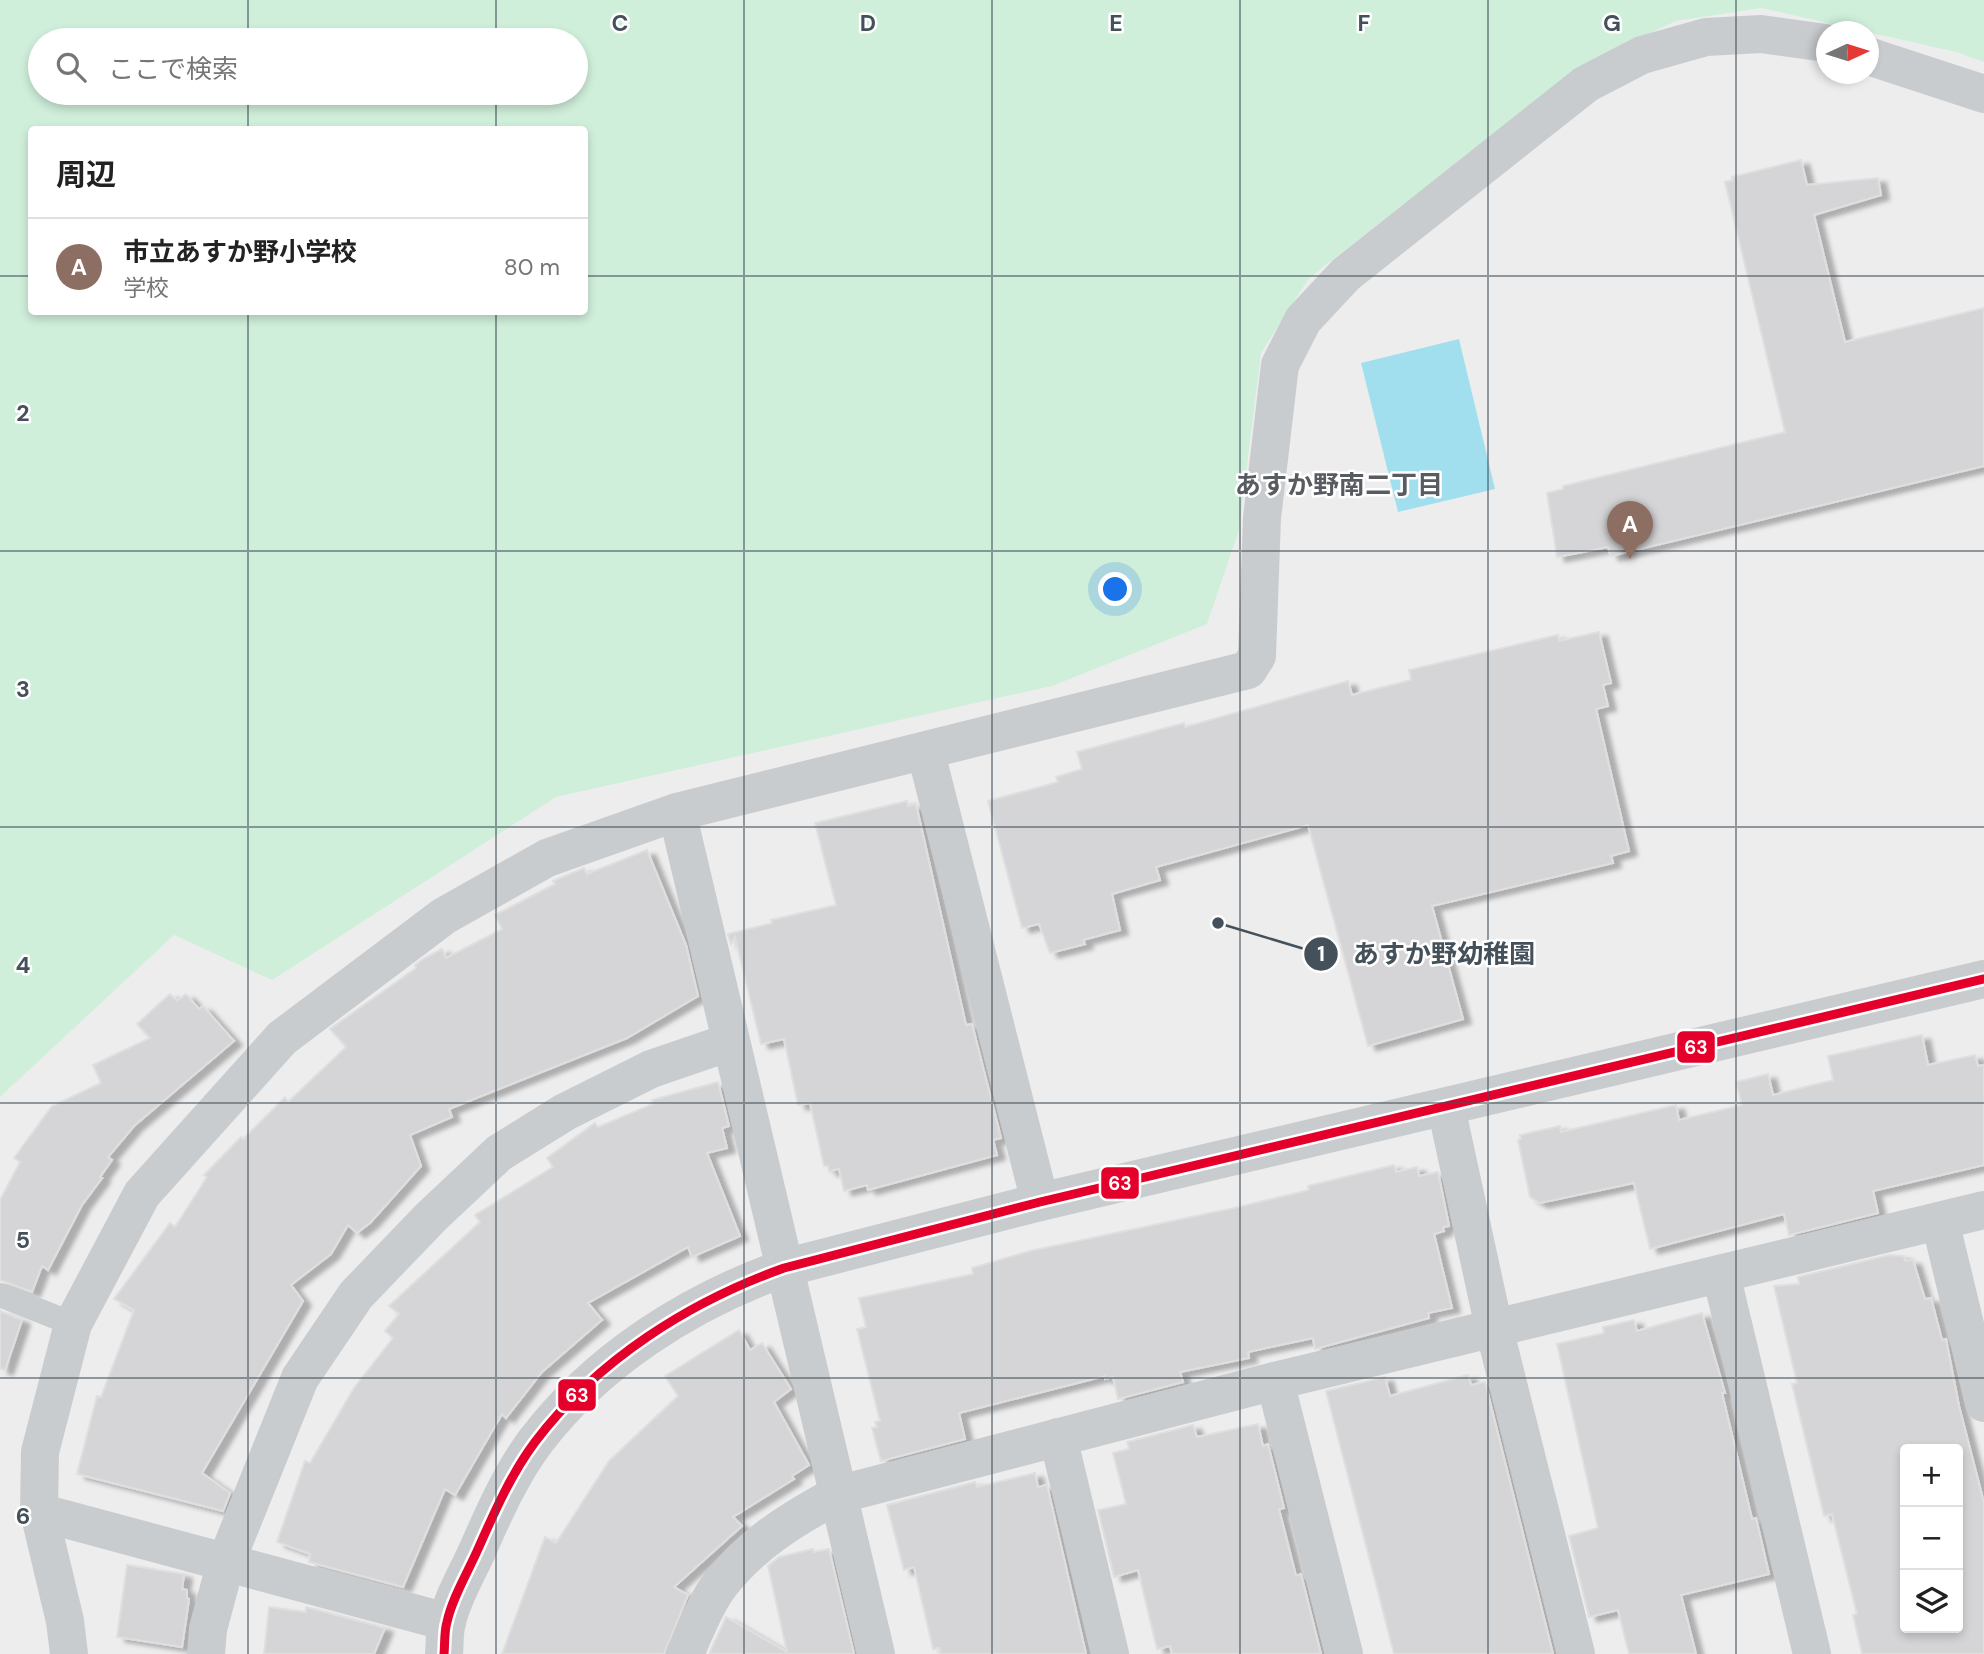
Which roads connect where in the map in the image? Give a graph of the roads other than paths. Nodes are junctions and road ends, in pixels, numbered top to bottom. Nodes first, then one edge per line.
1 (1816, 41) edge
2 (1879, 60) edge
3 (1984, 94) edge
4 (926, 753) junction
5 (677, 812) junction
6 (1984, 979) edge
7 (730, 1042) junction
8 (1446, 1107) junction
9 (1040, 1202) junction
10 (1984, 1210) edge
11 (1940, 1221) junction
12 (784, 1268) junction
13 (1721, 1274) junction
14 (0, 1295) edge
15 (73, 1324) junction
16 (1494, 1328) junction
17 (1275, 1381) junction
18 (1984, 1403) edge
19 (1058, 1437) junction
20 (837, 1494) junction
21 (39, 1512) junction
22 (226, 1562) junction
23 (445, 1638) edge
24 (69, 1654) edge
25 (206, 1654) edge
26 (685, 1654) edge
27 (876, 1654) edge
28 (1110, 1654) edge
29 (1344, 1654) edge
30 (1576, 1654) edge
31 (1812, 1654) edge

1 - 4 street
2 - 3 street
4 - 5 street
4 - 9 street
5 - 7 street
5 - 15 street
6 - 8 street
7 - 12 street
7 - 22 street
8 - 9 street
8 - 16 street
9 - 12 street
10 - 11 street
11 - 13 street
11 - 18 street
12 - 20 street
12 - 23 street
13 - 16 street
13 - 31 street
14 - 15 lane
15 - 21 street
16 - 17 street
16 - 30 street
17 - 19 street
17 - 29 street
19 - 20 street
19 - 28 street
20 - 26 street
20 - 27 street
21 - 22 street
21 - 24 street
22 - 23 street
22 - 25 street

